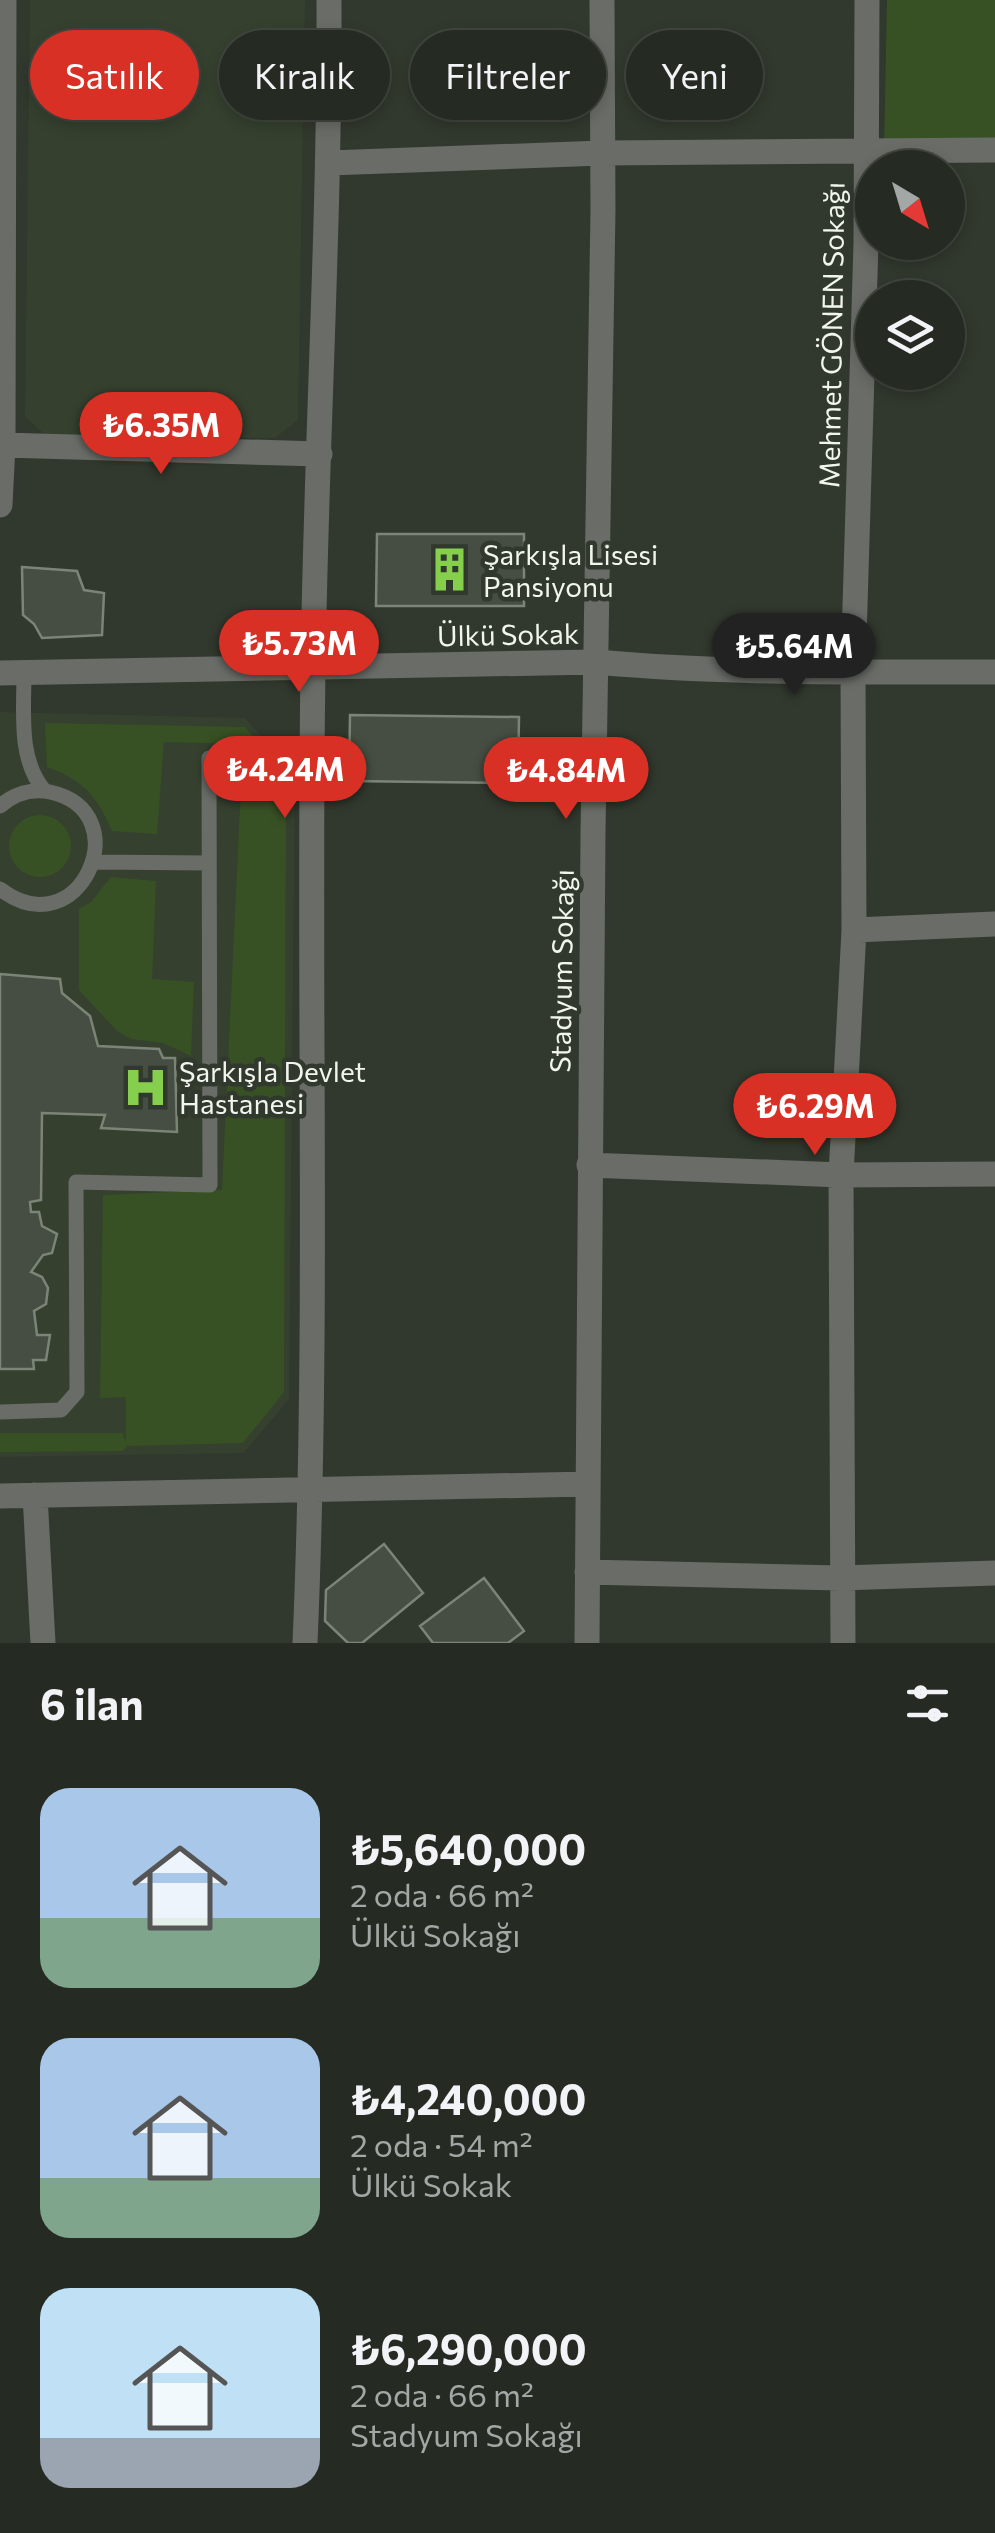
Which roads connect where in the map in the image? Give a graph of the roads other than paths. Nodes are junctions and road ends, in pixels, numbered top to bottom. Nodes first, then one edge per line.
1 (4, 0) edge
2 (328, 0) edge
3 (602, 0) edge
4 (867, 0) edge
5 (2, 130) edge
6 (855, 150) edge
7 (866, 150) edge
8 (965, 150) edge
9 (995, 150) edge
10 (602, 153) junction
11 (329, 163) junction
12 (863, 260) edge
13 (3, 445) junction
14 (320, 454) junction
15 (0, 505) edge
16 (596, 662) junction
17 (313, 667) junction
18 (854, 672) junction
19 (995, 672) edge
20 (12, 673) edge
21 (208, 758) dead end
22 (44, 790) junction
23 (0, 806) edge
24 (94, 862) junction
25 (209, 863) junction
26 (0, 889) edge
27 (995, 924) edge
28 (854, 930) junction
29 (589, 1165) junction
30 (995, 1174) edge
31 (841, 1175) junction
32 (0, 1412) edge
33 (588, 1484) junction
34 (312, 1490) junction
35 (35, 1495) junction
36 (0, 1496) edge
37 (587, 1572) junction
38 (995, 1574) edge
39 (840, 1578) junction
40 (43, 1643) edge
41 (304, 1643) edge
42 (587, 1643) edge
43 (842, 1643) edge

1 - 5 street
2 - 11 street
3 - 10 street, Stadyum Sokağı
4 - 7 street, Mehmet GÖNEN Sokağı
5 - 13 street
6 - 10 street
8 - 9 street
10 - 11 street
10 - 16 street, Stadyum Sokağı
11 - 14 street
12 - 18 street, Mehmet GÖNEN Sokağı
13 - 14 street
13 - 15 street
14 - 17 street
16 - 17 street, Ülkü Sokak
16 - 18 street, Ülkü Sokak
16 - 29 street, Stadyum Sokağı
17 - 20 street, Ülkü Sokak
17 - 34 street
18 - 19 street, Ülkü Sokak
18 - 28 street, Mehmet GÖNEN Sokağı
20 - 22 lane
21 - 25 lane
22 - 23 lane
22 - 24 lane
24 - 25 lane
24 - 26 lane
25 - 32 lane
27 - 28 street
28 - 31 street, Mehmet GÖNEN Sokağı
29 - 31 street
29 - 33 street, Stadyum Sokağı
30 - 31 street
31 - 39 street, Mehmet GÖNEN Sokağı
33 - 34 street
33 - 37 street, Stadyum Sokağı
34 - 35 street
34 - 41 street
35 - 36 street
35 - 40 street
37 - 39 street
37 - 42 street, Stadyum Sokağı
38 - 39 street
39 - 43 street, Mehmet GÖNEN Sokağı

